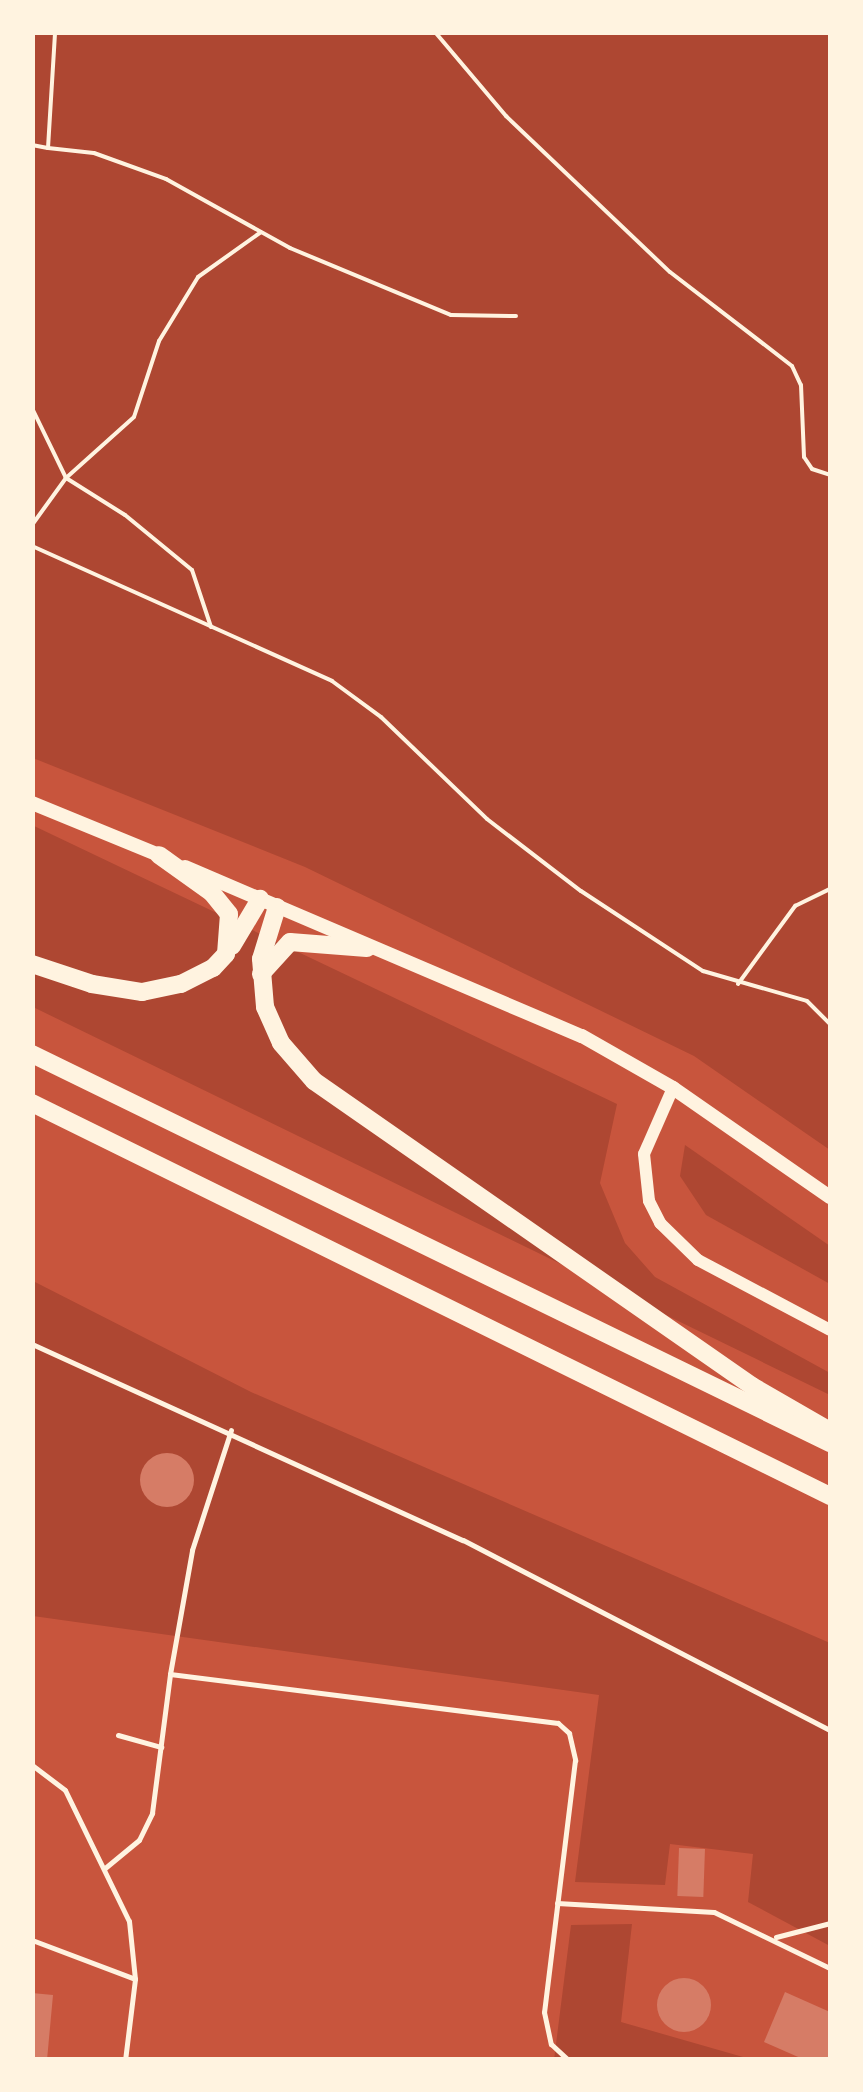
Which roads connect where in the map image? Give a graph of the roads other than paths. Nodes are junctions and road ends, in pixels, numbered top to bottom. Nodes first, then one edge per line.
1 (32, 803) edge
2 (158, 856) junction
3 (268, 903) junction
4 (368, 948) junction
5 (226, 954) junction
6 (32, 964) edge
7 (261, 974) junction
8 (32, 1054) edge
9 (673, 1088) junction
10 (32, 1103) edge
11 (830, 1197) edge
12 (830, 1330) edge
13 (32, 1344) edge
14 (231, 1430) junction
15 (830, 1432) edge
16 (830, 1443) edge
17 (830, 1496) edge
18 (170, 1674) junction
19 (830, 1730) edge
20 (118, 1735) dead end
21 (161, 1748) junction
22 (32, 1765) edge
23 (106, 1868) junction
24 (557, 1902) junction
25 (830, 1923) edge
26 (775, 1938) junction
27 (32, 1940) edge
28 (830, 1968) edge
29 (135, 1980) junction
30 (125, 2060) edge
31 (568, 2060) edge

1 - 2 main road
2 - 3 main road
2 - 5 highway
3 - 4 main road
3 - 5 highway
3 - 7 highway
4 - 7 highway
4 - 9 main road
5 - 6 highway
7 - 15 highway
8 - 16 highway
9 - 11 main road
9 - 12 street
10 - 17 highway
13 - 14 lane
14 - 18 lane
14 - 19 lane
18 - 21 lane
18 - 24 lane
20 - 21 lane
21 - 23 lane
22 - 23 lane
23 - 29 lane
24 - 26 lane
24 - 31 lane
25 - 26 lane
26 - 28 lane
27 - 29 lane
29 - 30 lane

